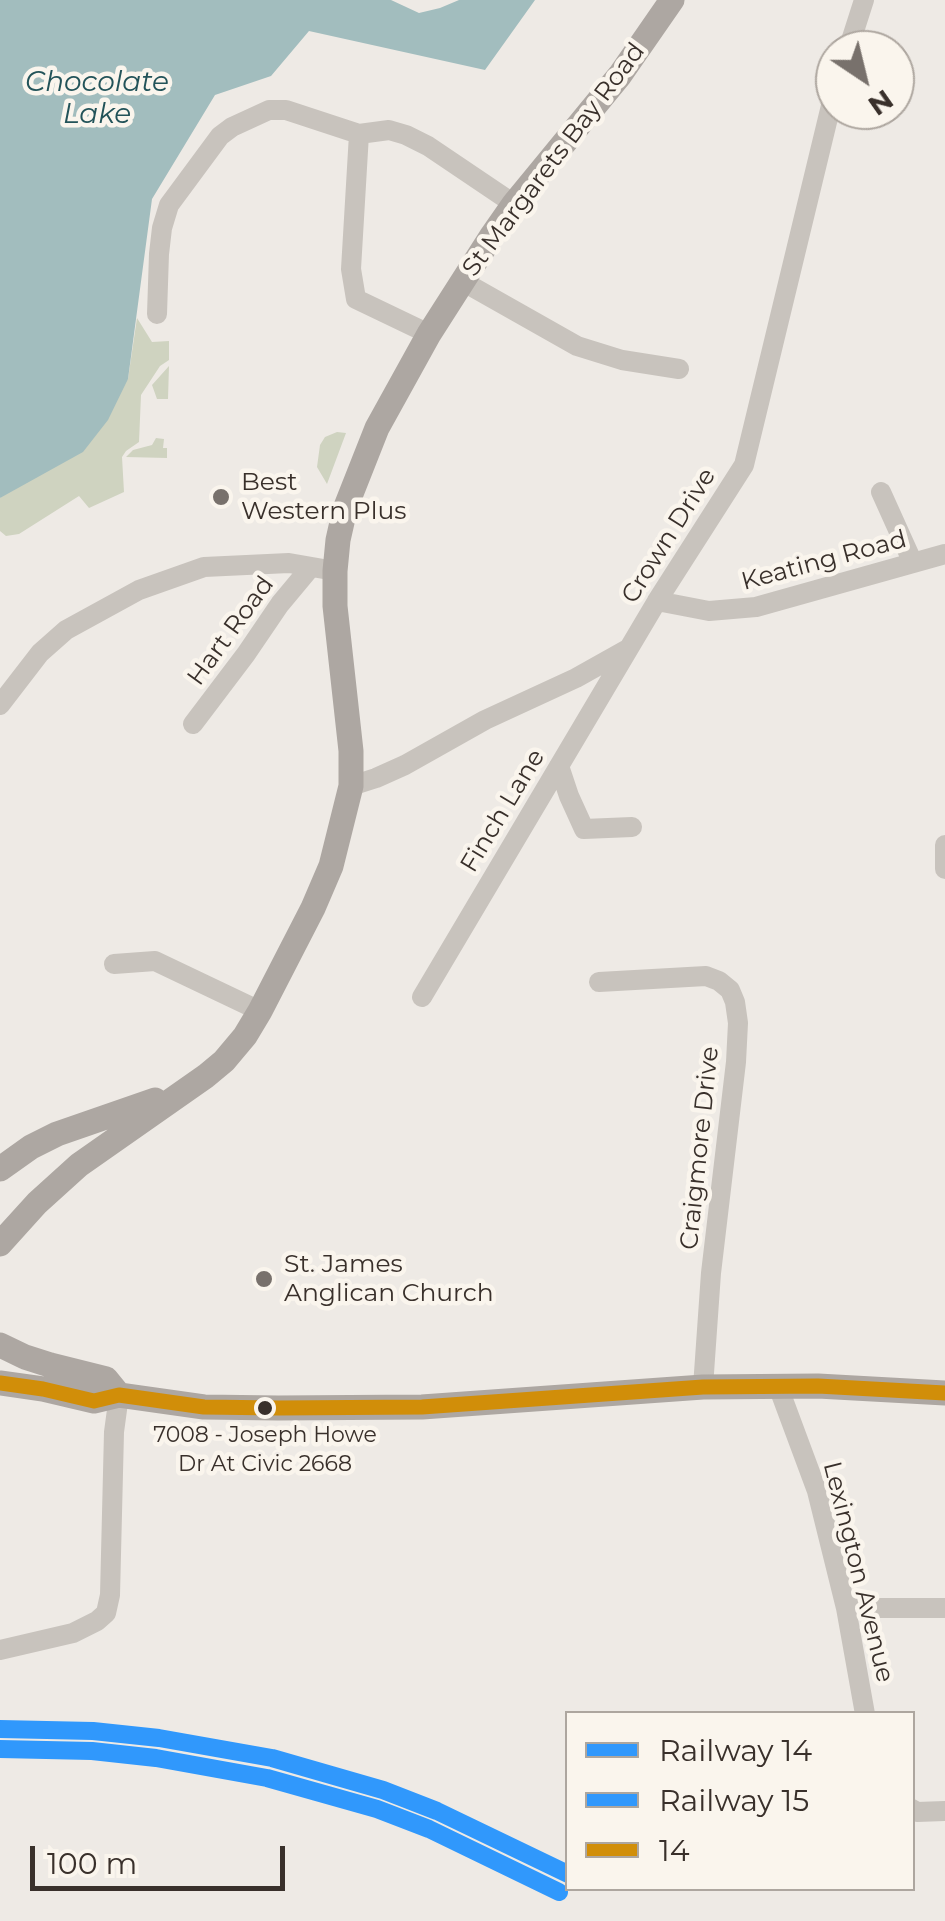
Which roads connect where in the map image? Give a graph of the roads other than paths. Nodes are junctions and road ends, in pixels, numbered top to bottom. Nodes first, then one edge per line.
1 (672, 0) edge
2 (864, 0) edge
3 (854, 30) edge
4 (825, 130) edge
5 (360, 134) junction
6 (514, 204) junction
7 (462, 282) junction
8 (157, 314) dead end
9 (429, 334) junction
10 (679, 369) dead end
11 (881, 492) dead end
12 (945, 554) edge
13 (913, 563) junction
14 (322, 570) junction
15 (657, 601) junction
16 (628, 649) junction
17 (0, 705) edge
18 (193, 724) dead end
19 (559, 766) junction
20 (351, 786) junction
21 (632, 827) dead end
22 (945, 846) edge
23 (945, 869) edge
24 (114, 964) dead end
25 (599, 982) dead end
26 (422, 997) dead end
27 (260, 1011) junction
28 (188, 1090) junction
29 (0, 1169) edge
30 (0, 1244) edge
31 (0, 1345) edge
32 (0, 1383) edge
33 (778, 1386) junction
34 (703, 1387) junction
35 (945, 1393) edge
36 (120, 1395) junction
37 (846, 1608) junction
38 (945, 1608) edge
39 (0, 1650) edge
40 (864, 1711) edge
41 (945, 1810) edge
42 (915, 1811) edge

1 - 6 main road, St Margarets Bay Road
2 - 3 street
4 - 15 street, Crown Drive
5 - 6 street
5 - 8 street
5 - 9 street
6 - 7 main road, St Margarets Bay Road
7 - 9 main road, St Margarets Bay Road
7 - 10 street
9 - 14 main road, St Margarets Bay Road
11 - 13 street
12 - 13 street, Keating Road
13 - 15 street, Keating Road
14 - 17 street
14 - 18 street, Hart Road
14 - 20 main road, St Margarets Bay Road
15 - 16 street, Crown Drive
16 - 19 street, Finch Lane
16 - 20 street, Crown Drive
19 - 21 street
19 - 26 street, Finch Lane
20 - 27 main road, St Margarets Bay Road
22 - 23 street
24 - 27 street
25 - 34 street, Craigmore Drive
27 - 28 main road, St Margarets Bay Road
28 - 29 main road, St Margarets Bay Road
28 - 30 main road, St Margarets Bay Road
31 - 36 main road
32 - 36 main road
33 - 34 main road
33 - 35 main road
33 - 37 street, Lexington Avenue
34 - 36 main road
36 - 39 street
37 - 38 street
37 - 40 street, Lexington Avenue
41 - 42 street

